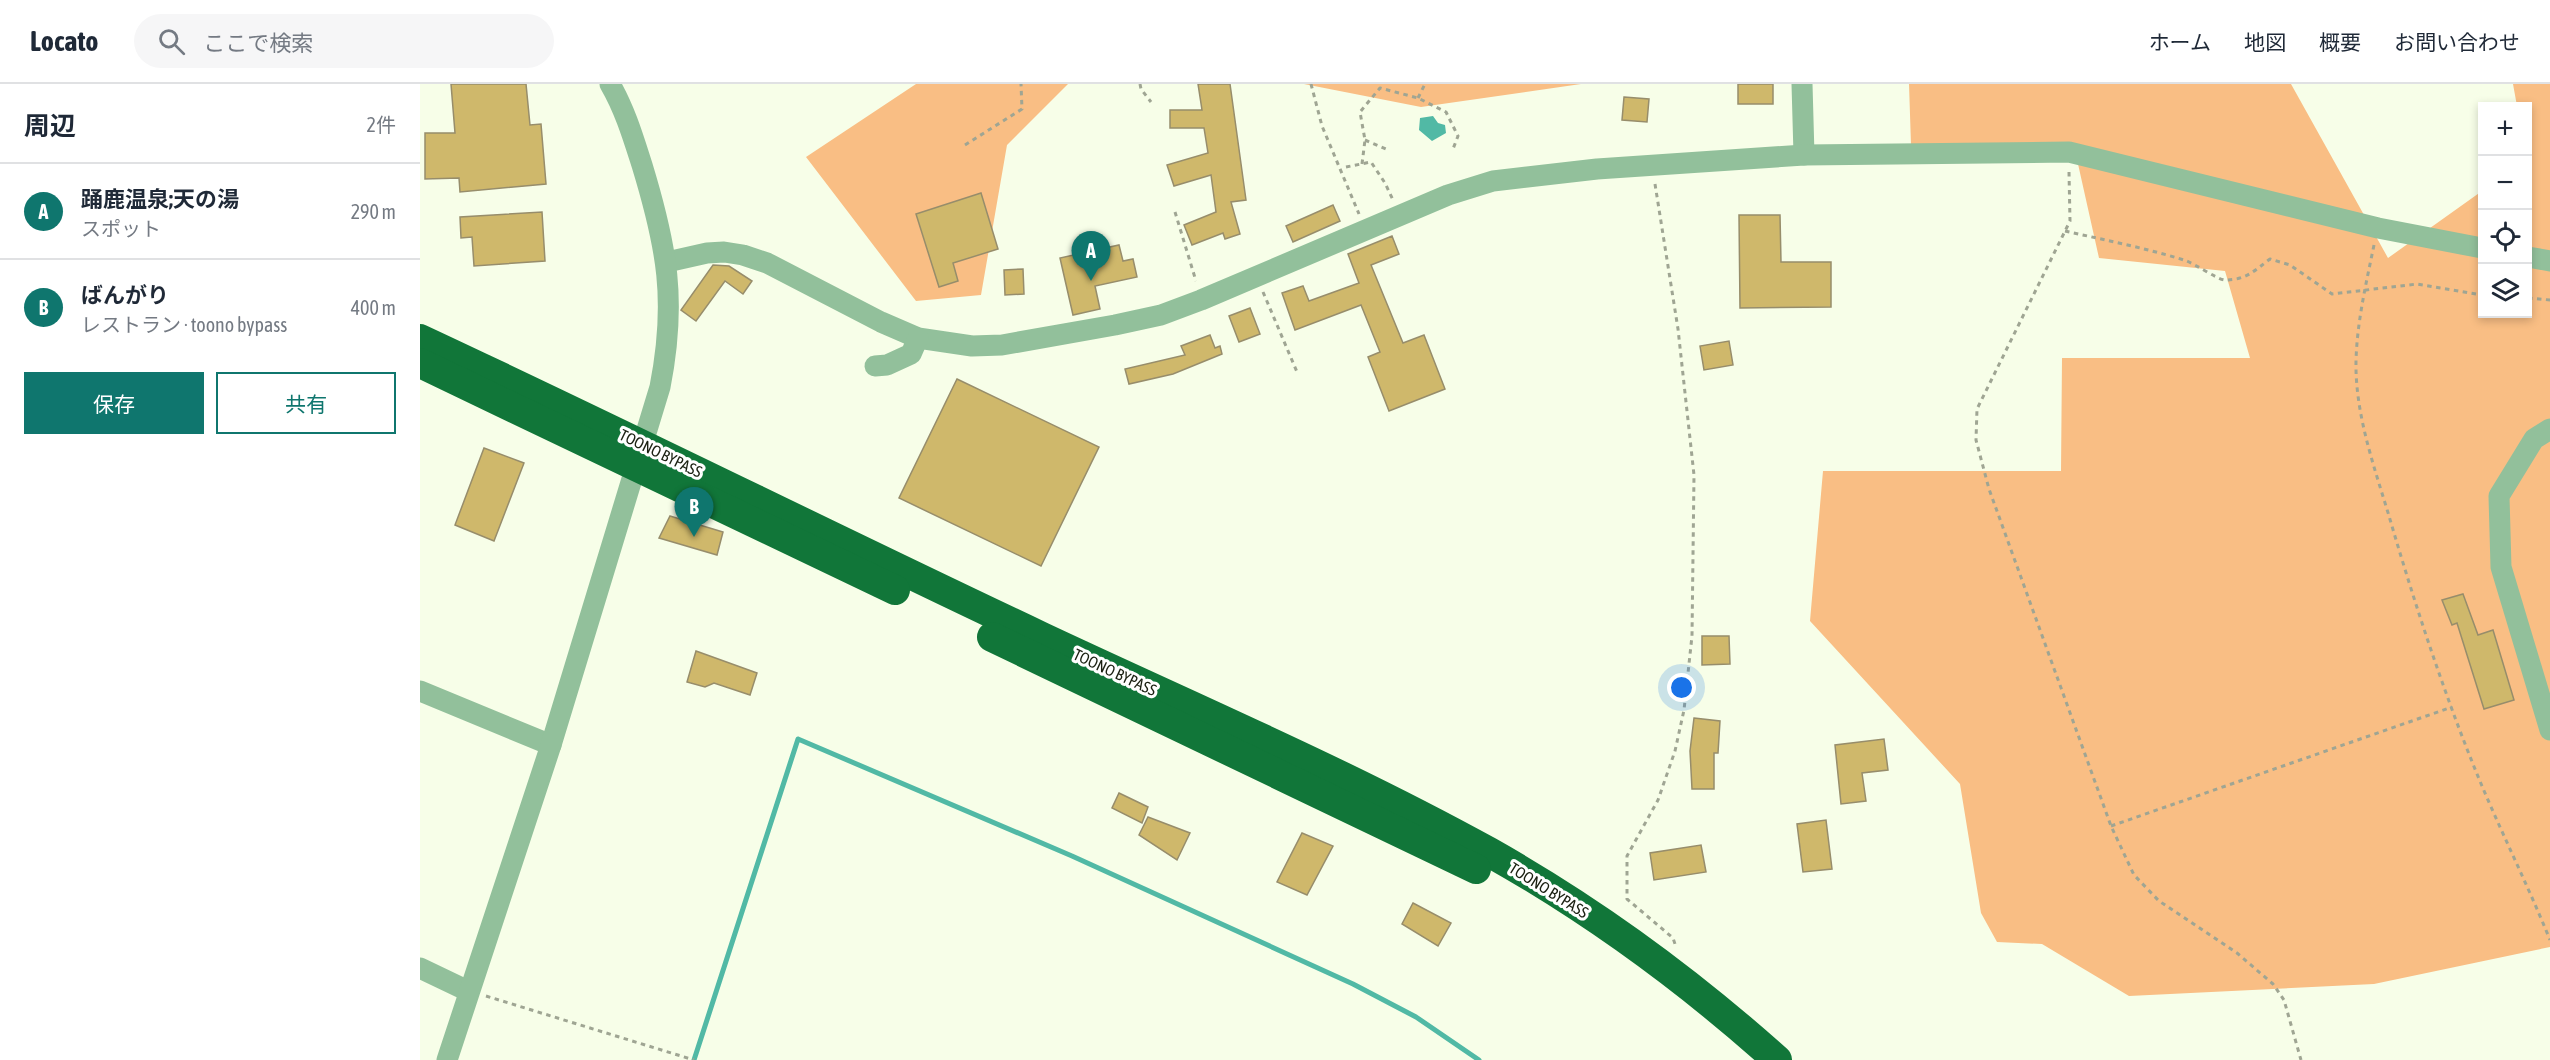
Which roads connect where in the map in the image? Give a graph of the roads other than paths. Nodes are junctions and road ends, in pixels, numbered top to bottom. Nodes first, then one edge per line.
1 (610, 84) edge
2 (1802, 84) edge
3 (1804, 155) junction
4 (2478, 247) edge
5 (2532, 258) edge
6 (2550, 261) edge
7 (667, 262) junction
8 (918, 338) junction
9 (420, 339) edge
10 (420, 363) edge
11 (875, 366) dead end
12 (2550, 429) edge
13 (639, 455) junction
14 (420, 691) edge
15 (2550, 729) edge
16 (1216, 731) junction
17 (550, 745) junction
18 (420, 968) edge
19 (468, 991) junction
20 (447, 1060) edge
21 (1748, 1060) edge
22 (1777, 1060) edge

1 - 7 street
2 - 3 street
3 - 4 street
3 - 8 street
5 - 6 street
7 - 8 street
7 - 13 street
8 - 11 street
9 - 13 highway, TOONO BYPASS
10 - 13 highway, TOONO BYPASS
12 - 15 street
13 - 16 highway, TOONO BYPASS
13 - 17 street
14 - 17 street
16 - 21 highway, TOONO BYPASS
16 - 22 highway, TOONO BYPASS
17 - 19 street
18 - 19 street
19 - 20 street

